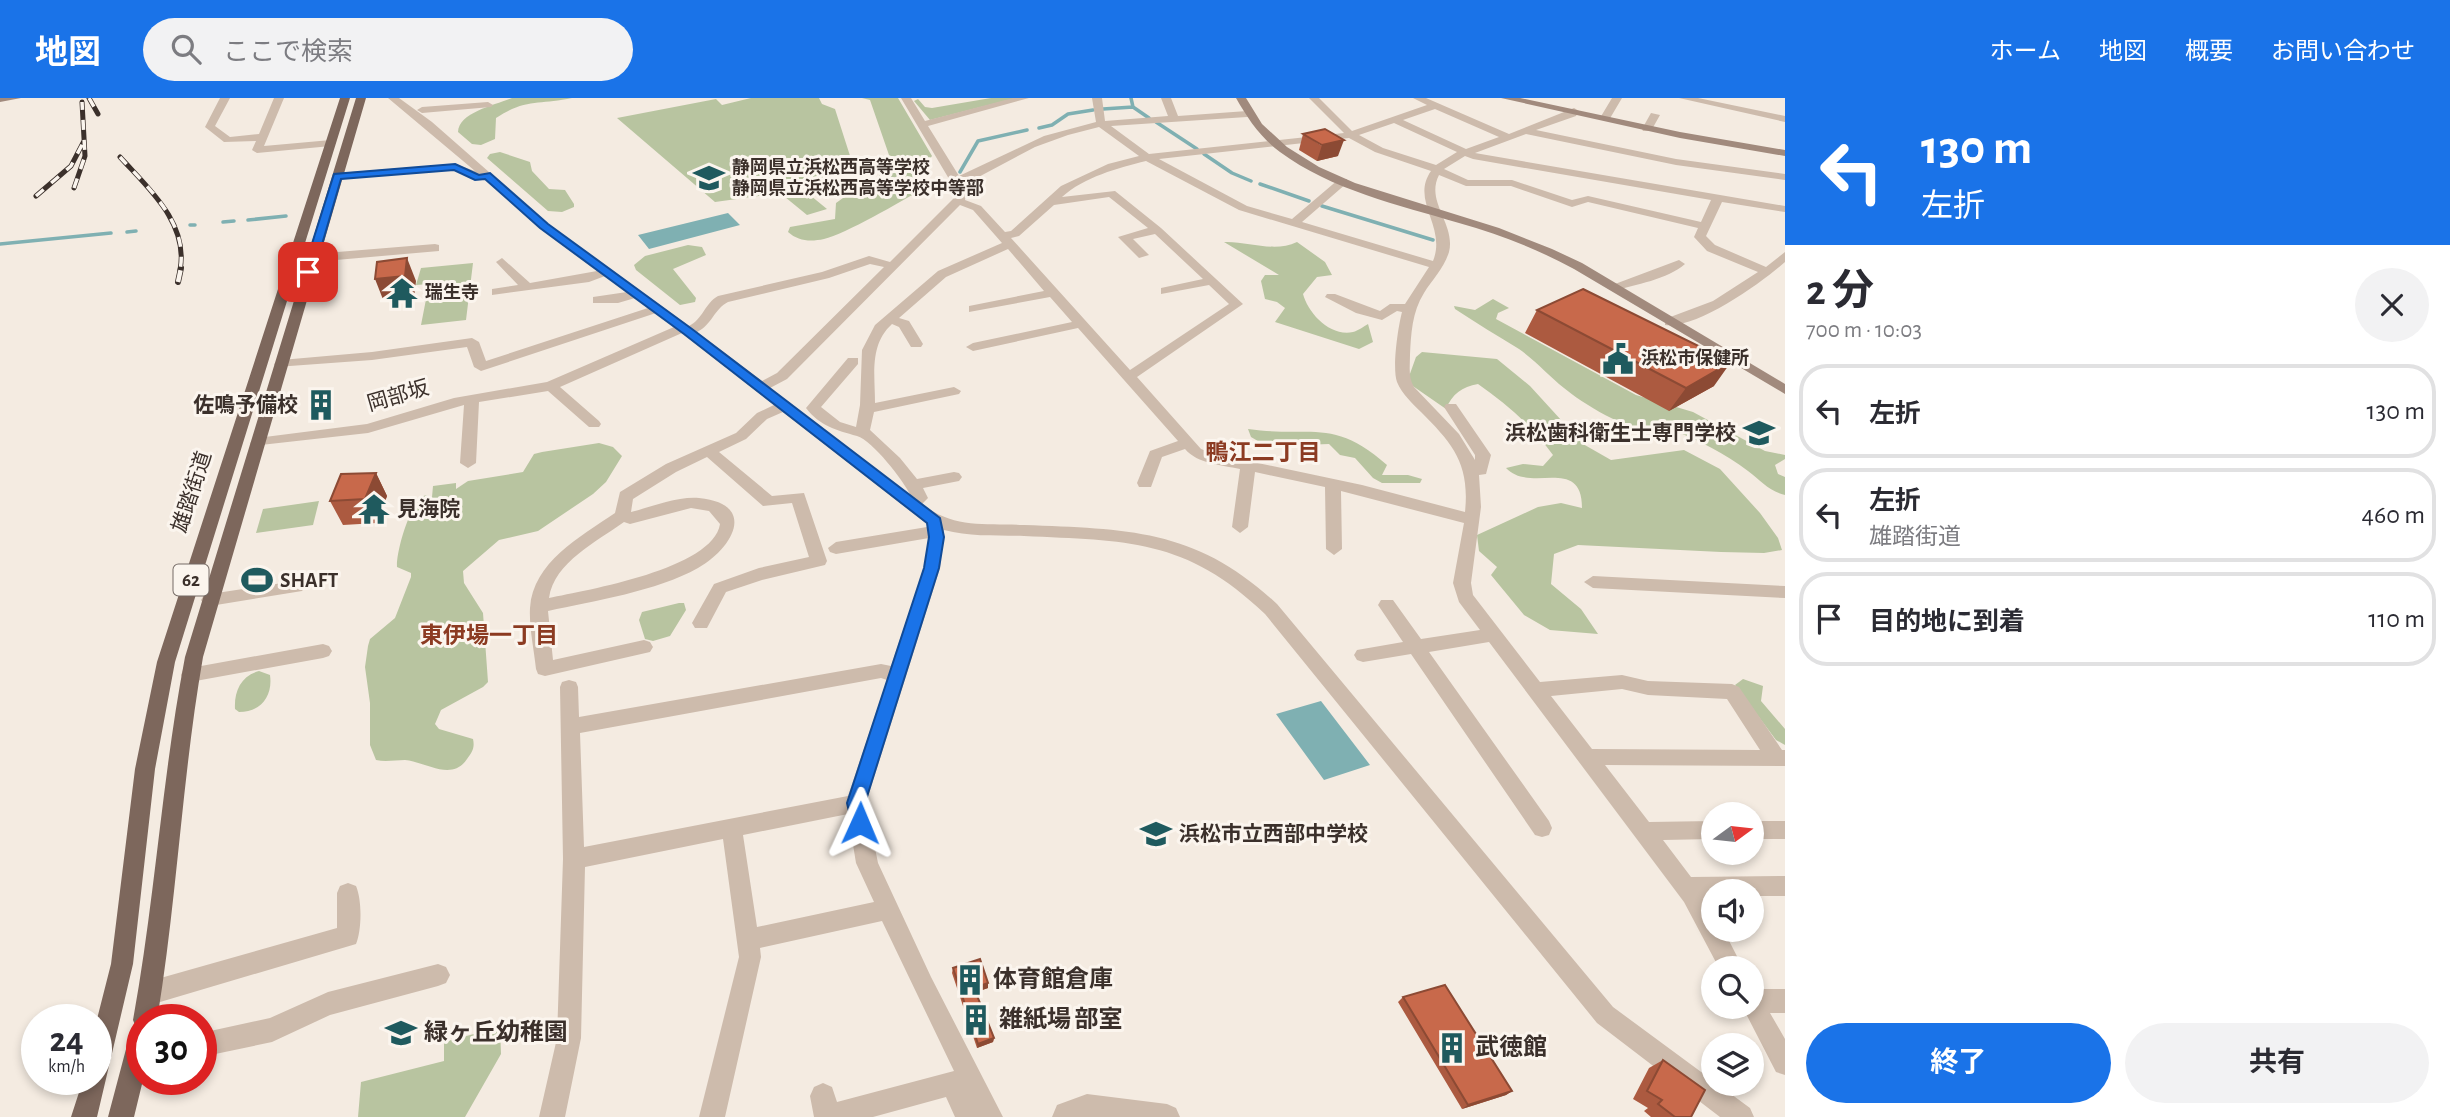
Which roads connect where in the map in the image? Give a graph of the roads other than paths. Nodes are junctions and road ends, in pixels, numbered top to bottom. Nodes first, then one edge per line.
1 (16, 98) edge
2 (225, 98) edge
3 (279, 98) edge
4 (345, 98) edge
5 (361, 98) edge
6 (393, 98) edge
7 (425, 98) edge
8 (906, 98) edge
9 (1024, 98) edge
10 (1097, 98) edge
11 (1166, 98) edge
12 (1241, 98) edge
13 (1314, 98) edge
14 (1419, 98) edge
15 (1506, 98) edge
16 (1617, 98) edge
17 (1684, 98) edge
18 (0, 99) edge
19 (488, 104) dead end
20 (1435, 106) junction
21 (417, 111) junction
22 (1574, 111) junction
23 (1247, 114) junction
24 (1655, 115) dead end
25 (1174, 118) junction
26 (1605, 118) junction
27 (1785, 119) edge
28 (1395, 120) junction
29 (923, 124) junction
30 (1101, 124) junction
31 (1647, 129) junction
32 (1524, 131) junction
33 (1350, 135) junction
34 (262, 137) junction
35 (1508, 137) junction
36 (331, 143) junction
37 (1274, 144) junction
38 (1464, 153) junction
39 (1785, 153) edge
40 (1147, 157) junction
41 (459, 161) junction
42 (1437, 170) junction
43 (337, 176) junction
44 (1785, 177) edge
45 (956, 180) junction
46 (1343, 181) junction
47 (1716, 196) junction
48 (959, 201) junction
49 (1048, 202) junction
50 (1785, 209) edge
51 (1434, 211) junction
52 (1294, 223) junction
53 (1705, 226) junction
54 (1157, 230) junction
55 (1006, 240) junction
56 (435, 249) dead end
57 (1143, 255) dead end
58 (1785, 256) edge
59 (313, 258) junction
60 (502, 262) dead end
61 (1679, 264) dead end
62 (1435, 265) junction
63 (893, 266) junction
64 (605, 272) junction
65 (1768, 272) junction
66 (1212, 281) junction
67 (527, 287) junction
68 (1613, 287) junction
69 (1165, 291) dead end
70 (505, 293) dead end
71 (1052, 293) junction
72 (635, 294) junction
73 (1331, 296) dead end
74 (598, 300) dead end
75 (656, 309) junction
76 (974, 309) dead end
77 (1410, 309) junction
78 (890, 319) junction
79 (1670, 322) junction
80 (1079, 324) junction
81 (685, 329) junction
82 (916, 344) dead end
83 (973, 347) dead end
84 (853, 361) dead end
85 (281, 363) junction
86 (1127, 375) junction
87 (551, 386) junction
88 (761, 387) junction
89 (1785, 390) edge
90 (954, 391) dead end
91 (472, 399) junction
92 (784, 405) junction
93 (1451, 407) dead end
94 (868, 409) junction
95 (594, 424) dead end
96 (862, 431) junction
97 (257, 443) junction
98 (1187, 443) junction
99 (709, 451) junction
100 (468, 463) dead end
101 (1248, 466) junction
102 (1473, 469) junction
103 (954, 477) dead end
104 (1145, 483) dead end
105 (1333, 484) junction
106 (914, 485) junction
107 (910, 504) junction
108 (622, 516) junction
109 (1471, 519) junction
110 (935, 526) junction
111 (1240, 527) dead end
112 (836, 548) dead end
113 (1334, 549) dead end
114 (1592, 582) dead end
115 (296, 587) dead end
116 (1785, 592) edge
117 (210, 600) junction
118 (1387, 605) dead end
119 (538, 607) junction
120 (701, 623) dead end
121 (1492, 635) junction
122 (644, 647) dead end
123 (1416, 647) junction
124 (323, 651) dead end
125 (1363, 655) dead end
126 (190, 675) junction
127 (896, 675) junction
128 (569, 687) dead end
129 (1535, 690) junction
130 (570, 727) junction
131 (1586, 757) junction
132 (1781, 757) edge
133 (856, 803) junction
134 (732, 828) junction
135 (1542, 828) dead end
136 (1701, 830) edge
137 (1764, 830) edge
138 (1643, 831) junction
139 (1785, 831) edge
140 (574, 859) junction
141 (1785, 886) edge
142 (1686, 887) junction
143 (348, 893) dead end
144 (889, 909) junction
145 (748, 940) junction
146 (1725, 956) edge
147 (438, 975) dead end
148 (150, 993) junction
149 (1785, 1001) edge
150 (1764, 1002) edge
151 (148, 1004) edge
152 (112, 1008) edge
153 (1761, 1019) edge
154 (217, 1042) edge
155 (1785, 1063) edge
156 (91, 1095) edge
157 (128, 1095) edge
158 (826, 1110) edge
159 (84, 1117) edge
160 (121, 1117) edge
161 (552, 1117) edge
162 (712, 1117) edge
163 (968, 1117) edge
164 (990, 1117) edge
165 (1065, 1117) edge
166 (1167, 1117) edge
167 (1741, 1117) edge

1 - 18 street
2 - 34 street
3 - 34 street
4 - 36 main road, 雄踏街道 / 62
5 - 43 main road, 62
6 - 21 street
7 - 21 street
8 - 29 street
9 - 29 street
10 - 30 street
11 - 25 street
12 - 23 street
13 - 33 street
14 - 20 street
15 - 22 street
16 - 26 street
17 - 27 street
19 - 21 street
20 - 28 street
20 - 35 street
21 - 41 street
22 - 26 street
22 - 32 street
23 - 25 street
23 - 37 street
24 - 31 street
25 - 30 street
26 - 31 street
28 - 33 street
28 - 38 street
29 - 45 street
30 - 40 street
30 - 45 street
31 - 39 street
32 - 35 street
32 - 44 street
33 - 37 street
33 - 42 street
34 - 36 street
35 - 38 street
36 - 152 main road, 雄踏街道 / 62
37 - 40 street
37 - 46 street
38 - 42 street
38 - 47 street
40 - 49 street
40 - 52 street
41 - 43 street
41 - 64 street
42 - 51 street
42 - 53 street
43 - 59 main road, 62
45 - 48 street
46 - 51 street
46 - 52 street
47 - 50 street
47 - 53 street
48 - 55 street
48 - 63 street
49 - 54 street
49 - 55 street
51 - 62 street
51 - 68 street
52 - 62 street
53 - 65 street
54 - 57 street
54 - 66 street
55 - 71 street
55 - 78 street
56 - 59 street
58 - 65 street
59 - 85 main road, 62
60 - 67 street
61 - 68 street
62 - 77 street
63 - 81 street
63 - 88 street
64 - 67 street
64 - 72 street
65 - 79 street
66 - 69 street
66 - 86 street
67 - 70 street
68 - 79 street
71 - 76 street
71 - 80 street
72 - 74 street
72 - 75 street
73 - 77 street
75 - 81 street
75 - 85 street
77 - 102 street
78 - 82 street
78 - 94 street
79 - 89 street
80 - 83 street
80 - 86 street
81 - 87 street, 岡部坂
81 - 88 street
84 - 96 street
85 - 97 main road, 62
86 - 98 street
87 - 91 street, 岡部坂
87 - 95 street
88 - 92 street
90 - 94 street
91 - 97 street, 岡部坂
91 - 100 street
92 - 99 street
92 - 107 street
93 - 102 street
94 - 96 street
96 - 106 street
97 - 117 main road, 62
98 - 101 street
98 - 104 street
99 - 108 street
99 - 120 street
101 - 105 street
101 - 111 street
102 - 109 street
103 - 106 street
105 - 109 street
105 - 113 street
106 - 107 street
107 - 110 street
108 - 119 street
108 - 119 street
109 - 121 street
110 - 112 street
110 - 127 street
110 - 167 street
114 - 116 street
115 - 117 street
117 - 126 main road, 62
118 - 123 street
119 - 122 street
121 - 123 street
121 - 129 street
123 - 125 street
123 - 135 street
124 - 126 street
126 - 148 main road, 62
127 - 130 street
127 - 133 street
128 - 130 street
129 - 131 street
129 - 132 street
130 - 140 street
131 - 132 street
131 - 138 street
133 - 134 street
133 - 144 street
134 - 140 street
134 - 145 street
136 - 138 street
137 - 139 street
138 - 142 street
140 - 161 street
141 - 142 street
142 - 146 street
143 - 148 street
144 - 145 street
144 - 164 street
145 - 162 street
147 - 154 street
148 - 151 main road, 62
149 - 150 street
153 - 155 street
156 - 159 main road, 雄踏街道 / 62
157 - 160 main road
158 - 163 street
165 - 166 street

